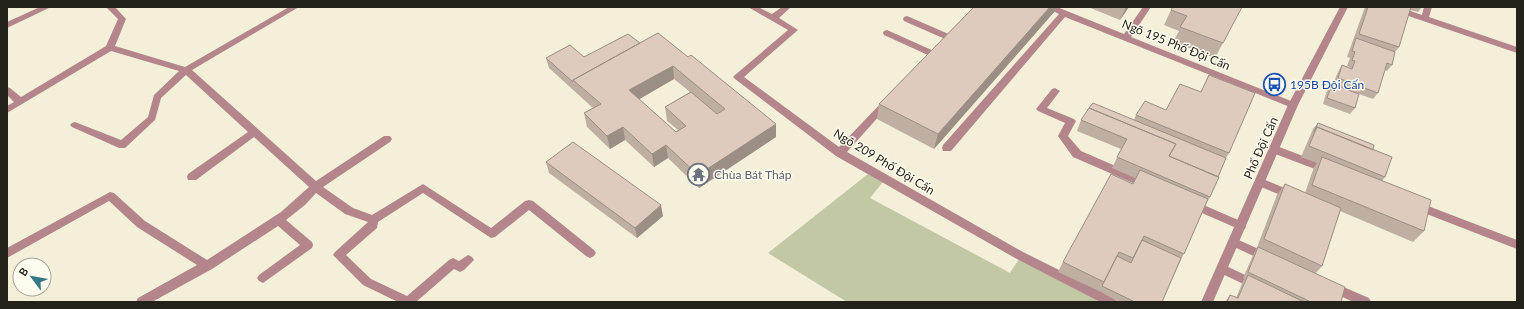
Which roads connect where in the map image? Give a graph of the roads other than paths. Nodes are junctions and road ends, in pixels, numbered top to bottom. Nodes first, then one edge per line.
1 (47, 7) edge
2 (110, 7) edge
3 (295, 7) edge
4 (752, 7) edge
5 (787, 7) edge
6 (1049, 7) edge
7 (1148, 7) edge
8 (1344, 7) edge
9 (1391, 7) edge
10 (1428, 7) edge
11 (1064, 13) junction
12 (773, 18) junction
13 (1425, 18) junction
14 (908, 19) dead end
15 (7, 25) edge
16 (887, 33) dead end
17 (1126, 38) junction
18 (110, 48) junction
19 (1517, 50) edge
20 (186, 70) junction
21 (7, 90) edge
22 (1055, 91) dead end
23 (894, 95) edge
24 (20, 102) junction
25 (1293, 105) junction
26 (7, 110) edge
27 (75, 125) dead end
28 (254, 132) junction
29 (386, 139) dead end
30 (947, 148) dead end
31 (1274, 149) junction
32 (840, 153) junction
33 (1340, 175) edge
34 (192, 177) dead end
35 (1260, 182) junction
36 (315, 187) junction
37 (1155, 188) edge
38 (1300, 200) edge
39 (1184, 201) edge
40 (1407, 202) edge
41 (279, 220) junction
42 (373, 220) junction
43 (1241, 226) junction
44 (1234, 242) junction
45 (1517, 245) edge
46 (7, 253) edge
47 (590, 253) dead end
48 (468, 260) dead end
49 (1275, 261) edge
50 (208, 266) junction
51 (1222, 269) junction
52 (263, 278) dead end
53 (1323, 283) edge
54 (1263, 289) edge
55 (142, 302) edge
56 (408, 302) edge
57 (1111, 302) edge
58 (1207, 302) edge
59 (1365, 302) edge

1 - 15 street
2 - 18 street
3 - 20 street
4 - 12 street, Ngõ 209 Phố Đội Cấn
5 - 12 street
6 - 11 street, Ngõ 195 Phố Đội Cấn
7 - 17 street
8 - 25 street, Phố Đội Cấn
9 - 13 street
10 - 13 street
11 - 17 street, Ngõ 195 Phố Đội Cấn
11 - 30 street
12 - 32 street, Ngõ 209 Phố Đội Cấn
13 - 19 street
14 - 16 street
17 - 25 street, Ngõ 195 Phố Đội Cấn
18 - 20 street
18 - 24 street
20 - 27 street
20 - 28 street
21 - 24 street
22 - 37 street
23 - 32 street
24 - 26 street
25 - 31 street, Phố Đội Cấn
28 - 34 street
28 - 36 street
29 - 36 street
31 - 33 street
31 - 35 street, Phố Đội Cấn
32 - 57 street, Ngõ 209 Phố Đội Cấn
35 - 38 street
35 - 43 street, Phố Đội Cấn
36 - 41 street
36 - 42 street
39 - 43 street
40 - 45 street
41 - 50 street
41 - 52 street
42 - 47 street
42 - 56 street
43 - 44 street, Phố Đội Cấn
44 - 49 street
44 - 51 street, Phố Đội Cấn
46 - 50 street
48 - 56 street
50 - 55 street
51 - 54 street
51 - 58 street, Phố Đội Cấn
53 - 59 street

